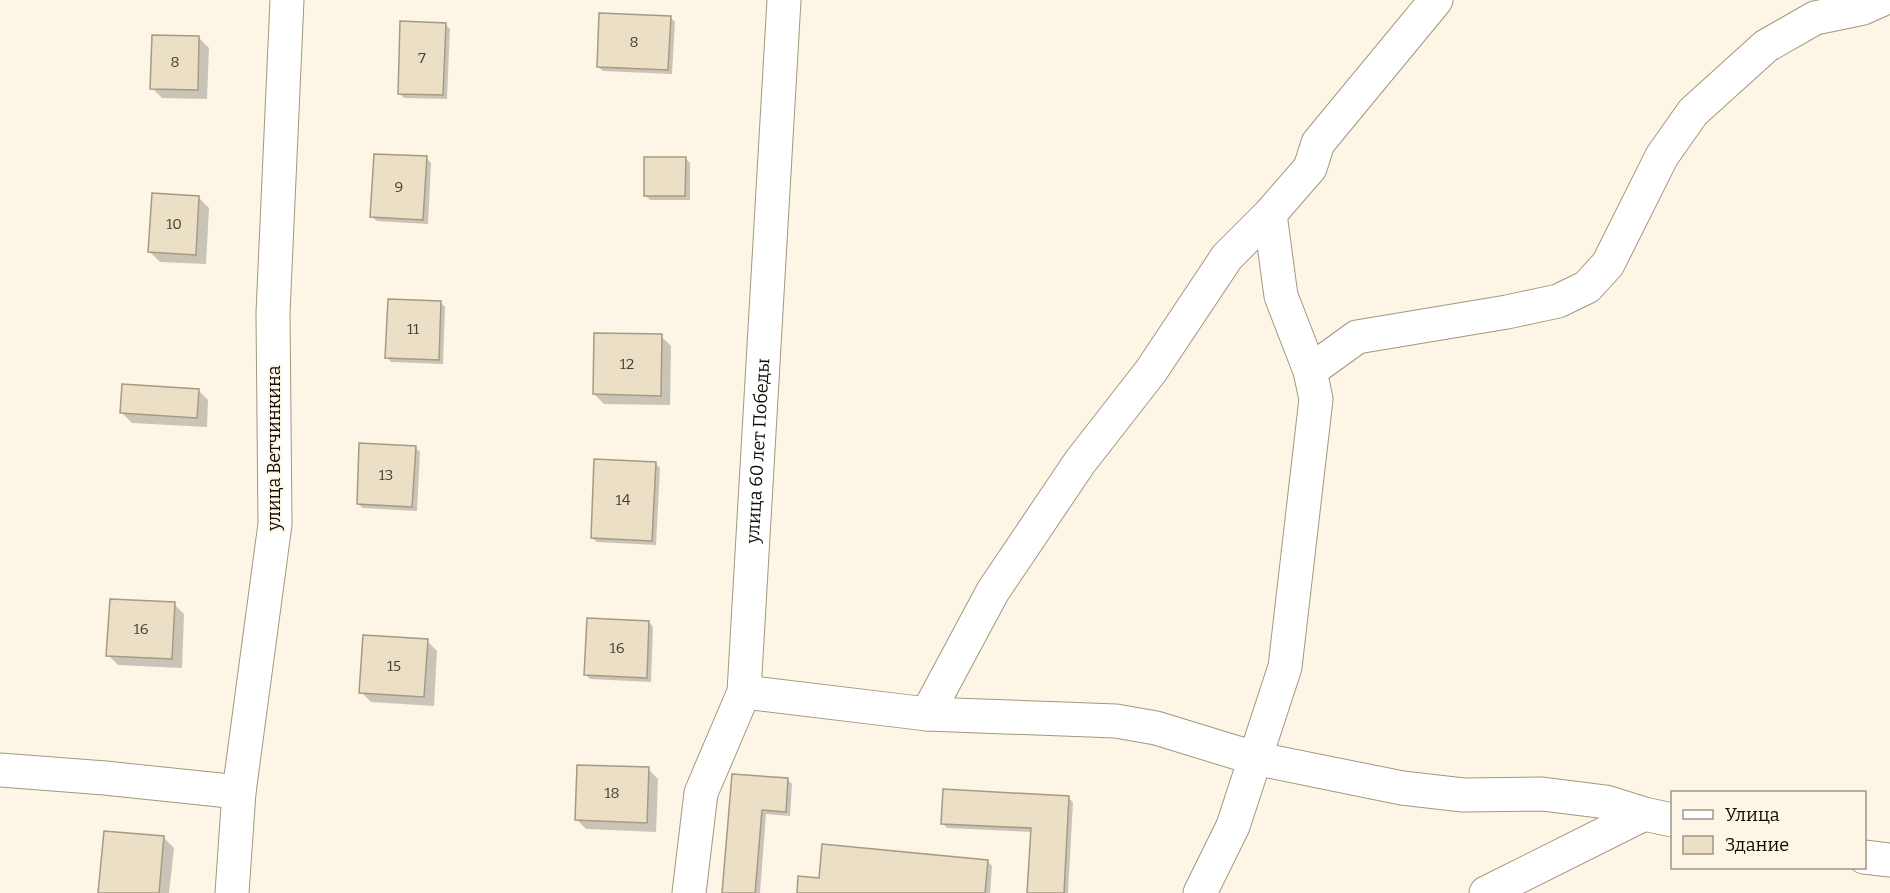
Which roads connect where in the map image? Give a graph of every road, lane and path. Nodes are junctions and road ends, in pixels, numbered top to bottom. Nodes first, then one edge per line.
1 (287, 0) edge
2 (784, 0) edge
3 (1436, 0) edge
4 (1881, 0) edge
5 (1270, 214) junction
6 (1310, 371) junction
7 (744, 692) junction
8 (927, 714) junction
9 (1254, 758) junction
10 (0, 770) edge
11 (240, 792) junction
12 (1658, 817) edge
13 (1866, 857) edge
14 (1890, 860) edge
15 (232, 893) edge
16 (688, 893) edge
17 (1200, 893) edge
18 (1486, 893) edge

1 - 11 street, улица Ветчинкина
2 - 7 street, улица 60 лет Победы
3 - 5 street
4 - 6 street
5 - 6 street
5 - 8 street
6 - 9 street
7 - 8 street
7 - 16 street, улица 60 лет Победы
8 - 9 street
9 - 12 street
9 - 17 street
10 - 11 street
11 - 15 street, улица Ветчинкина
12 - 18 street
13 - 14 street

